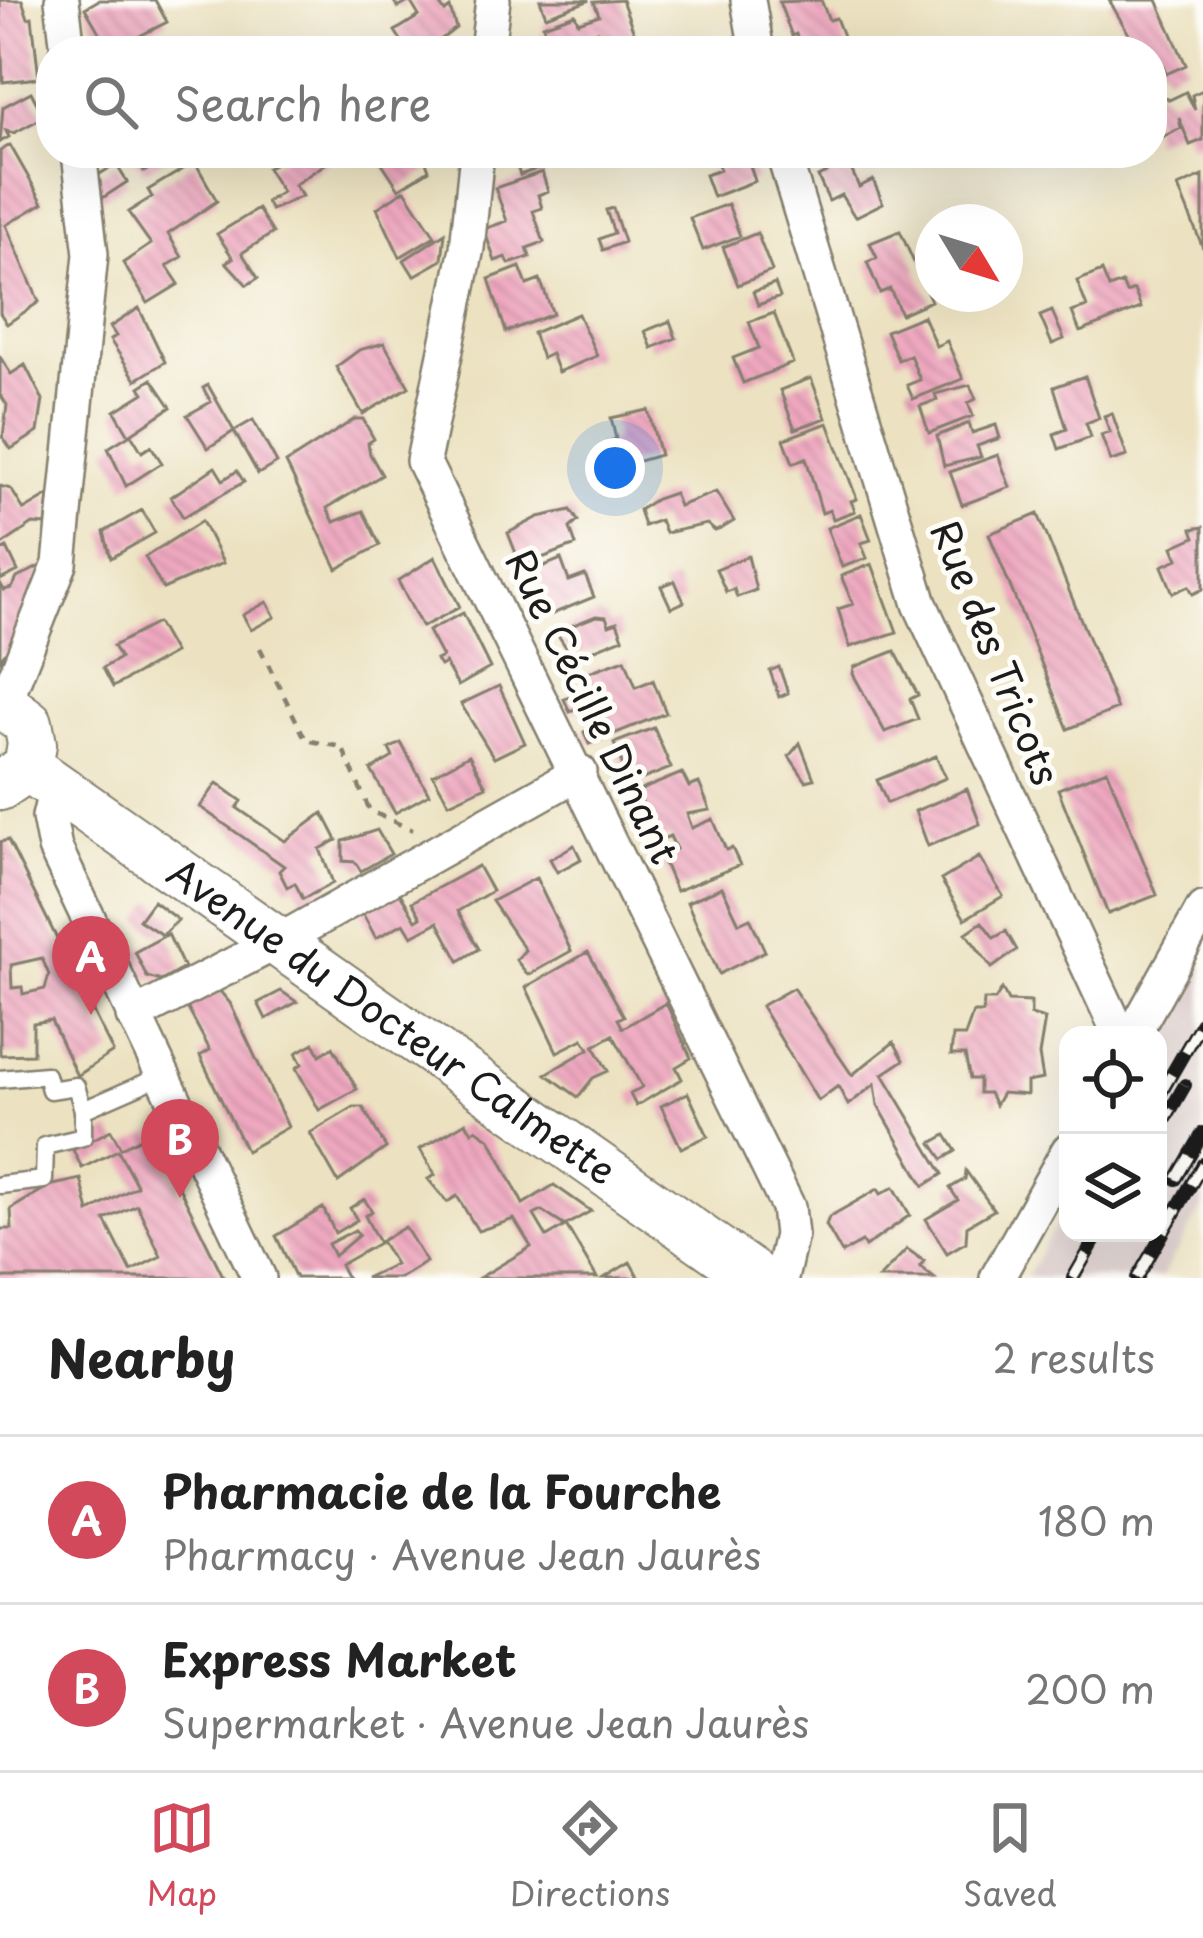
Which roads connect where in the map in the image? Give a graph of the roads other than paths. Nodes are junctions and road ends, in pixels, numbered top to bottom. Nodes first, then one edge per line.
1 (62, 0) edge
2 (493, 0) edge
3 (748, 0) edge
4 (66, 36) edge
5 (489, 36) edge
6 (754, 36) edge
7 (82, 168) edge
8 (475, 168) edge
9 (788, 168) edge
10 (3, 702) edge
11 (580, 772) junction
12 (28, 780) edge
13 (1203, 909) edge
14 (279, 941) junction
15 (133, 1016) junction
16 (1116, 1026) edge
17 (1138, 1026) edge
18 (163, 1075) junction
19 (0, 1078) edge
20 (83, 1110) junction
21 (1059, 1167) edge
22 (0, 1185) edge
23 (260, 1278) edge
24 (757, 1278) edge
25 (781, 1278) edge
26 (997, 1278) edge

1 - 4 street
2 - 5 street
3 - 6 street
7 - 10 street
8 - 11 street, Rue Cécille Dinant
9 - 16 street, Rue des Tricots
10 - 12 main road
11 - 14 street
11 - 25 street, Rue Cécille Dinant
12 - 14 main road, Avenue du Docteur Calmette
12 - 15 street
13 - 17 street
14 - 15 street
14 - 24 main road, Avenue du Docteur Calmette
15 - 18 street
18 - 20 lane
18 - 23 street
19 - 20 lane
20 - 22 lane
21 - 26 street

